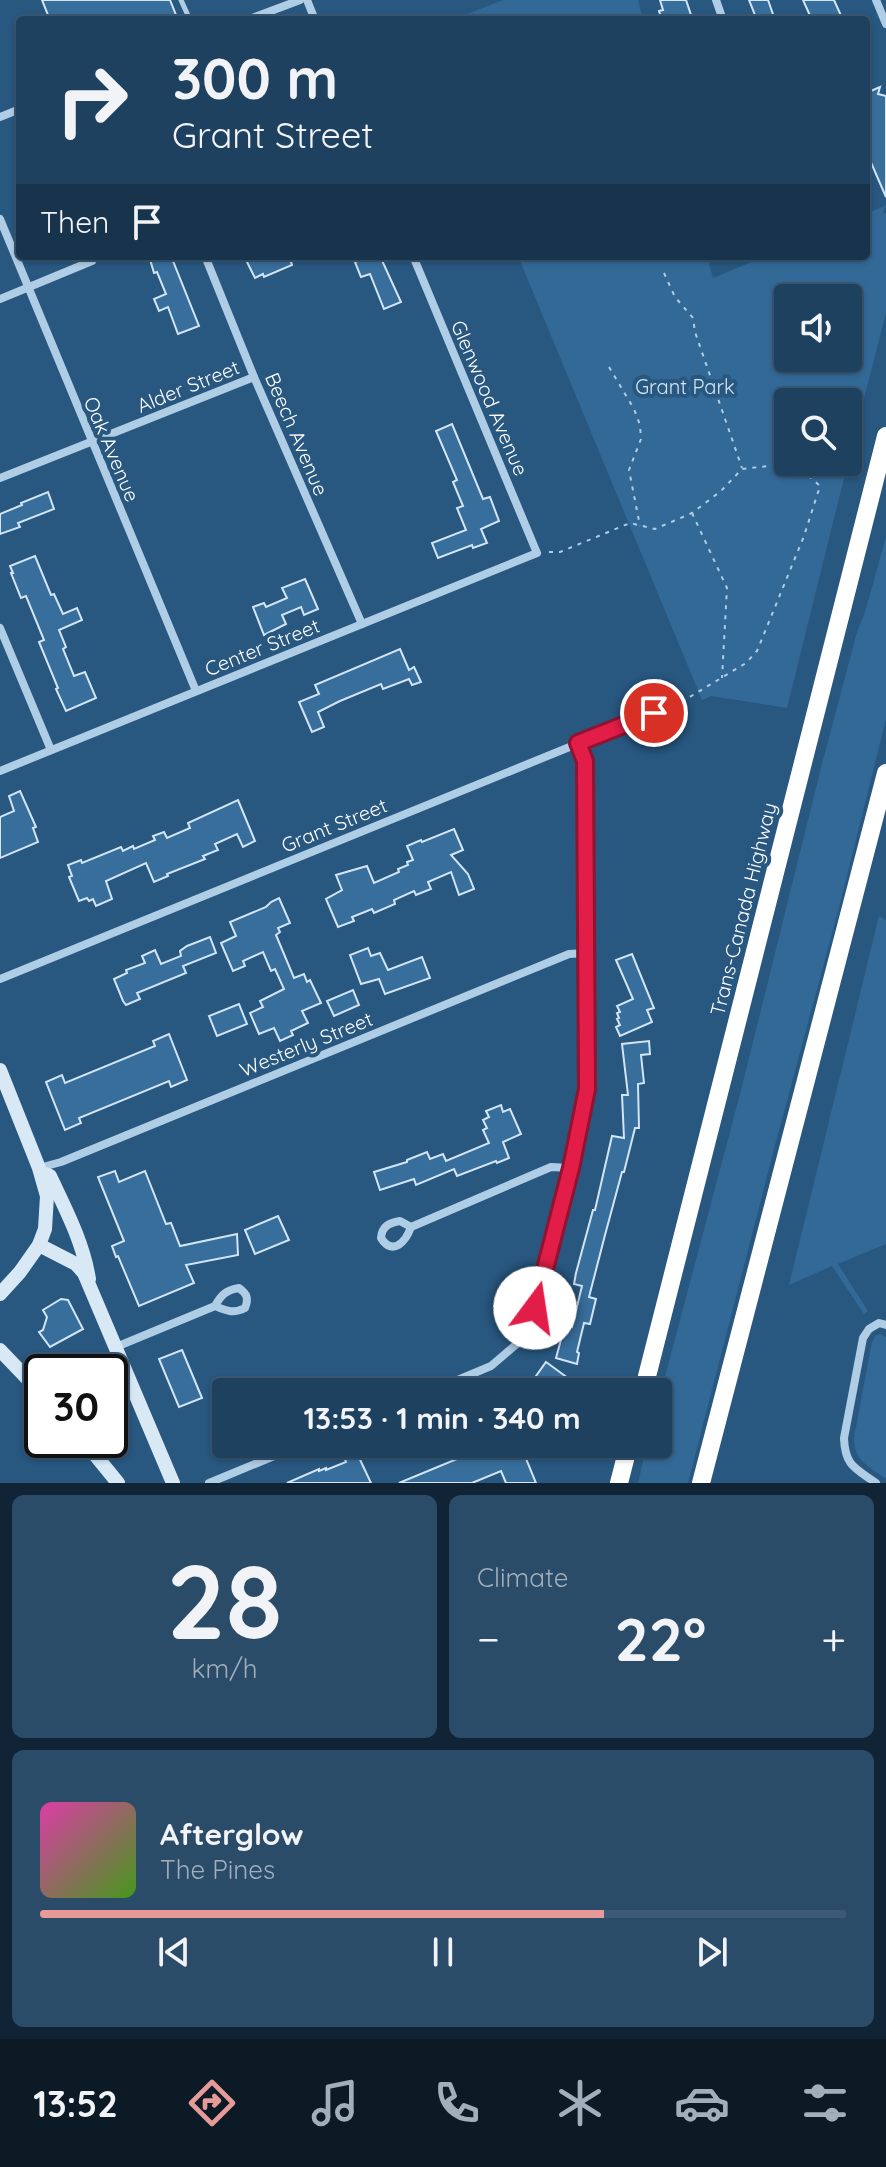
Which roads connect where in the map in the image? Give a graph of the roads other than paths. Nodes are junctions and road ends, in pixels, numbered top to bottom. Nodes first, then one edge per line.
1 (300, 0) edge
2 (876, 0) edge
3 (258, 16) edge
4 (886, 24) edge
5 (0, 219) edge
6 (16, 258) edge
7 (17, 260) edge
8 (207, 260) edge
9 (415, 260) edge
10 (92, 261) dead end
11 (28, 287) junction
12 (0, 299) edge
13 (254, 377) junction
14 (886, 436) edge
15 (91, 442) junction
16 (0, 478) edge
17 (537, 553) joint
18 (362, 624) junction
19 (0, 628) edge
20 (196, 691) junction
21 (680, 702) road end
22 (578, 743) junction
23 (51, 750) junction
24 (0, 771) edge
25 (886, 773) edge
26 (586, 953) junction
27 (0, 979) edge
28 (0, 1070) edge
29 (39, 1168) junction
30 (571, 1168) junction
31 (411, 1227) dead end
32 (39, 1245) junction
33 (92, 1291) junction
34 (0, 1294) edge
35 (215, 1306) dead end
36 (886, 1325) edge
37 (116, 1347) junction
38 (2, 1358) edge
39 (24, 1378) edge
40 (462, 1378) edge
41 (647, 1378) edge
42 (98, 1458) edge
43 (269, 1458) edge
44 (625, 1458) edge
45 (118, 1483) edge
46 (173, 1483) edge
47 (209, 1483) edge
48 (619, 1483) edge
49 (701, 1483) edge
50 (876, 1483) edge

1 - 3 street
2 - 4 street
5 - 6 street, Oak Avenue
7 - 11 street, Oak Avenue
8 - 13 street, Beech Avenue
9 - 17 street, Glenwood Avenue
10 - 11 street
11 - 12 street
11 - 15 street, Oak Avenue
13 - 15 street, Alder Street
13 - 18 street, Beech Avenue
14 - 41 highway, Trans-Canada Highway
15 - 16 street, Alder Street
15 - 20 street, Oak Avenue
17 - 18 street, Center Street
18 - 20 street, Center Street
19 - 23 street
20 - 23 street, Center Street
21 - 22 street, Grant Street
22 - 26 street
22 - 27 street, Grant Street
23 - 24 street, Center Street
25 - 49 highway
26 - 29 street, Westerly Street
26 - 30 street
28 - 29 main road
29 - 32 main road
29 - 33 main road
30 - 31 street
30 - 40 street
32 - 33 main road
32 - 34 main road
33 - 37 main road
35 - 37 street
36 - 50 street
37 - 46 main road
38 - 39 main road
42 - 45 main road
43 - 47 street
44 - 48 highway

